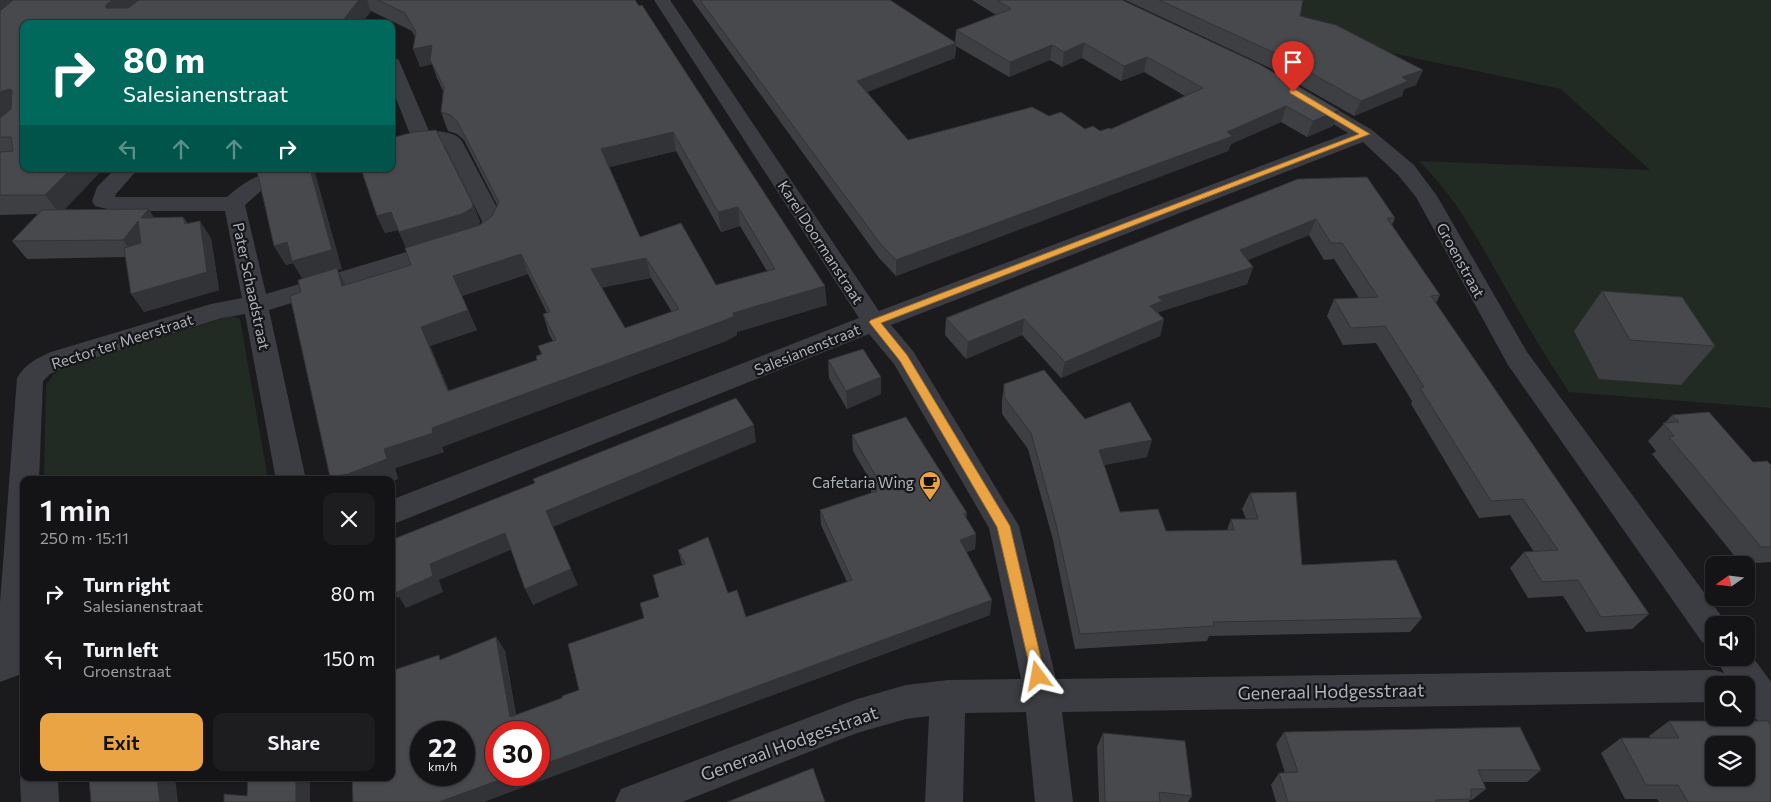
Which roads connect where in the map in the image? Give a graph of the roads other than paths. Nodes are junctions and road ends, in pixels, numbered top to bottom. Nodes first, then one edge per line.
1 (662, 0) edge
2 (395, 73) edge
3 (1288, 89) edge
4 (1365, 134) junction
5 (422, 137) junction
6 (395, 143) edge
7 (124, 172) edge
8 (291, 172) edge
9 (233, 204) junction
10 (255, 304) junction
11 (874, 322) junction
12 (24, 476) edge
13 (291, 476) edge
14 (395, 511) edge
15 (20, 544) edge
16 (1705, 619) edge
17 (20, 646) edge
18 (20, 658) edge
19 (0, 666) edge
20 (1738, 666) edge
21 (1705, 686) edge
22 (1757, 694) edge
23 (1042, 695) junction
24 (948, 697) junction
25 (39, 781) edge
26 (40, 802) edge
27 (634, 802) edge
28 (944, 802) edge
29 (1054, 802) edge

1 - 11 street, Karel Doormanstraat
2 - 5 street
3 - 4 street, Groenstraat
4 - 11 street, Salesianenstraat
4 - 16 street, Groenstraat
5 - 6 street
5 - 10 street
7 - 9 street, Pater Schaadstraat
8 - 9 street
9 - 10 street, Pater Schaadstraat
10 - 12 street, Rector ter Meerstraat
10 - 13 street, Pater Schaadstraat
11 - 14 street, Salesianenstraat
11 - 23 street, Karel Doormanstraat
15 - 17 street, Rector ter Meerstraat
18 - 19 street
20 - 22 street
21 - 23 street, Generaal Hodgesstraat
23 - 24 street, Generaal Hodgesstraat
23 - 29 street, Karel Doormanstraat
24 - 27 street, Generaal Hodgesstraat
24 - 28 street
25 - 26 street

